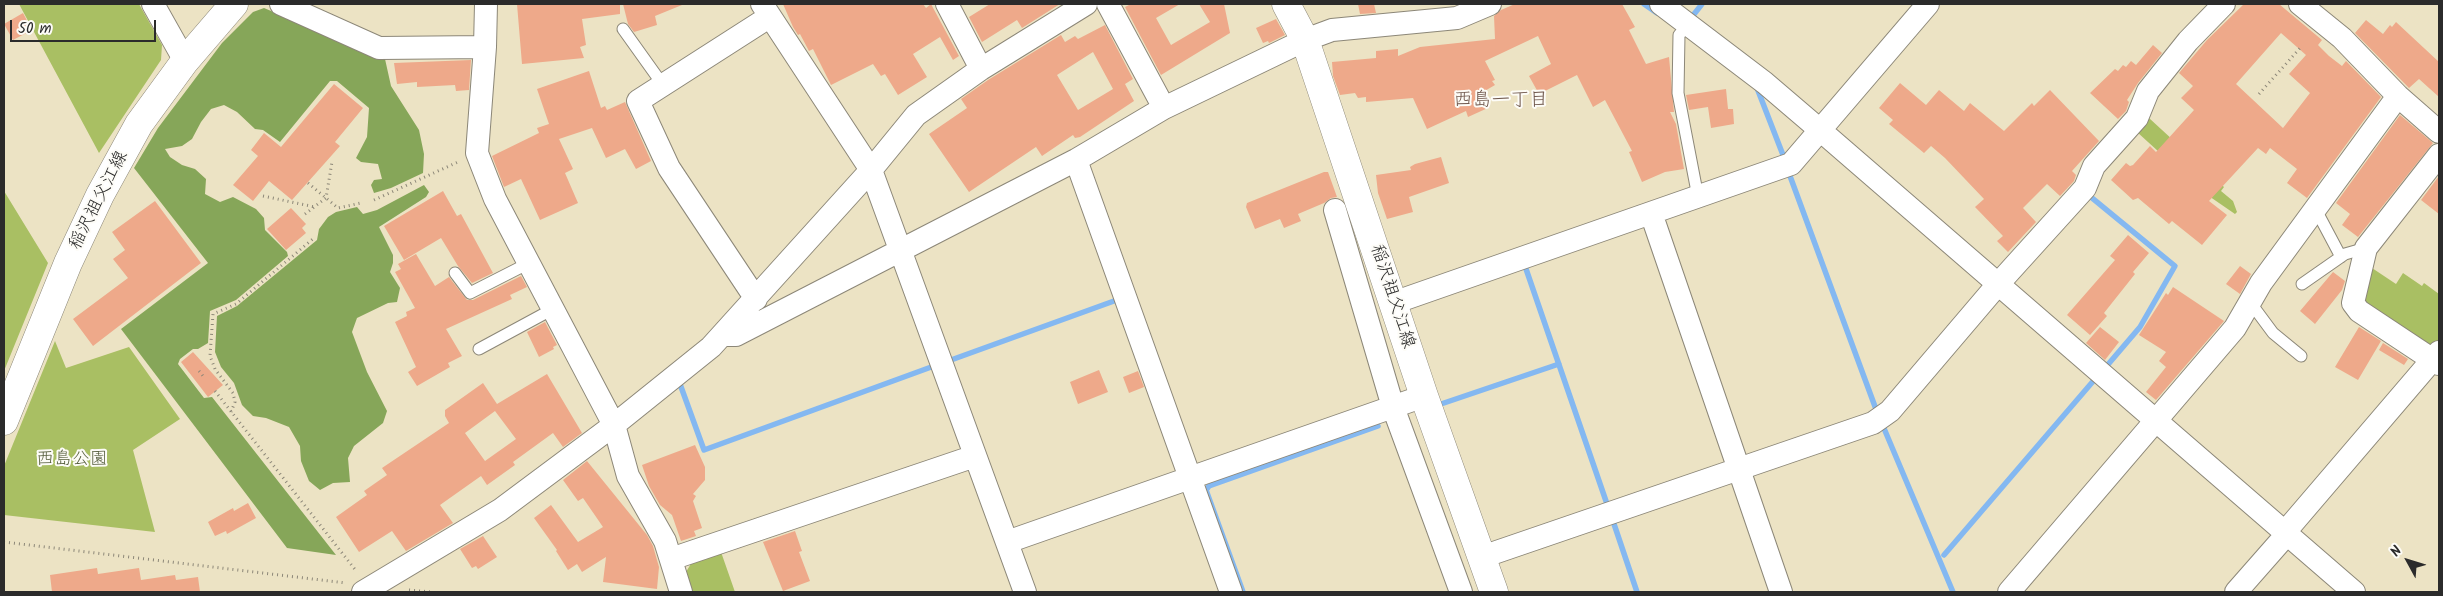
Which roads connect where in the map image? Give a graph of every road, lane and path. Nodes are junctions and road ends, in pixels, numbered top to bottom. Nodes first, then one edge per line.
1 (153, 4) edge
2 (234, 4) edge
3 (282, 4) edge
4 (486, 4) edge
5 (947, 4) edge
6 (1086, 4) edge
7 (1108, 4) edge
8 (1286, 4) edge
9 (1490, 4) edge
10 (1661, 4) edge
11 (1928, 4) edge
12 (2224, 4) edge
13 (2300, 4) edge
14 (765, 10) edge
15 (1688, 24) junction
16 (623, 29) dead end
17 (1306, 40) junction
18 (485, 47) junction
19 (2301, 47) dead end
20 (185, 61) junction
21 (981, 69) junction
22 (663, 85) junction
23 (2259, 94) dead end
24 (2398, 96) junction
25 (1164, 108) junction
26 (1820, 130) junction
27 (2439, 132) edge
28 (477, 153) junction
29 (2439, 155) edge
30 (1076, 160) junction
31 (332, 162) dead end
32 (871, 170) junction
33 (308, 183) dead end
34 (263, 196) dead end
35 (1698, 197) junction
36 (326, 198) junction
37 (374, 200) dead end
38 (362, 203) dead end
39 (314, 207) junction
40 (2315, 208) junction
41 (1335, 210) dead end
42 (1651, 213) junction
43 (305, 214) dead end
44 (314, 238) dead end
45 (2366, 248) junction
46 (901, 251) junction
47 (2341, 257) junction
48 (529, 263) junction
49 (455, 273) dead end
50 (1999, 283) junction
51 (2302, 284) dead end
52 (756, 299) junction
53 (2250, 302) junction
54 (1393, 303) junction
55 (553, 309) junction
56 (724, 335) junction
57 (480, 349) dead end
58 (2301, 356) dead end
59 (2437, 358) edge
60 (199, 371) dead end
61 (204, 376) dead end
62 (215, 391) dead end
63 (1424, 396) junction
64 (1393, 407) junction
65 (231, 412) junction
66 (2157, 420) junction
67 (4, 421) edge
68 (614, 425) junction
69 (975, 456) junction
70 (1740, 469) junction
71 (1190, 478) junction
72 (2286, 533) junction
73 (4, 542) edge
74 (1007, 542) junction
75 (1482, 557) junction
76 (671, 559) junction
77 (368, 588) edge
78 (431, 592) edge
79 (681, 592) edge
80 (1025, 592) edge
81 (1231, 592) edge
82 (1461, 592) edge
83 (1494, 592) edge
84 (1781, 592) edge
85 (2009, 592) edge
86 (2236, 592) edge
87 (2354, 592) edge

1 - 20 street
2 - 20 main road, 稲沢祖父江線
3 - 18 street
4 - 18 street
5 - 21 street
6 - 21 street
7 - 25 street
8 - 17 main road, 稲沢祖父江線
9 - 17 street
10 - 15 street
11 - 26 street
12 - 50 street
13 - 24 street
14 - 22 street
14 - 32 street
15 - 26 street
15 - 35 lane
16 - 22 lane
17 - 25 street
17 - 54 main road, 稲沢祖父江線
18 - 28 street
19 - 23 path
20 - 67 main road, 稲沢祖父江線
21 - 32 street
22 - 52 street
24 - 27 street
24 - 40 street
25 - 30 street
26 - 35 street
26 - 50 street
28 - 37 path
28 - 48 street
29 - 45 street
30 - 46 street
30 - 71 street
31 - 36 path
32 - 46 street
32 - 52 street
33 - 36 path
34 - 39 path
35 - 42 street
36 - 38 path
36 - 39 path
39 - 43 path
40 - 47 lane
40 - 53 street
41 - 64 street
42 - 54 street
42 - 70 street
44 - 65 path
45 - 47 lane
45 - 59 street
46 - 56 street
46 - 69 street
47 - 51 lane
48 - 49 lane
48 - 55 street
50 - 66 street
50 - 70 street
52 - 56 street
53 - 58 lane
53 - 66 street
54 - 63 main road, 稲沢祖父江線
55 - 57 lane
55 - 68 street
56 - 68 street
59 - 72 street
60 - 61 path
62 - 65 path
63 - 64 street
63 - 75 main road, 稲沢祖父江線
64 - 71 street
64 - 82 street
65 - 77 path
66 - 72 street
66 - 85 street
68 - 76 street
68 - 77 street
69 - 74 street
69 - 76 street
70 - 75 street
70 - 84 street
71 - 74 street
71 - 81 street
72 - 86 street
72 - 87 street
73 - 77 path
74 - 80 street
75 - 83 main road, 稲沢祖父江線
76 - 79 street
77 - 78 path

